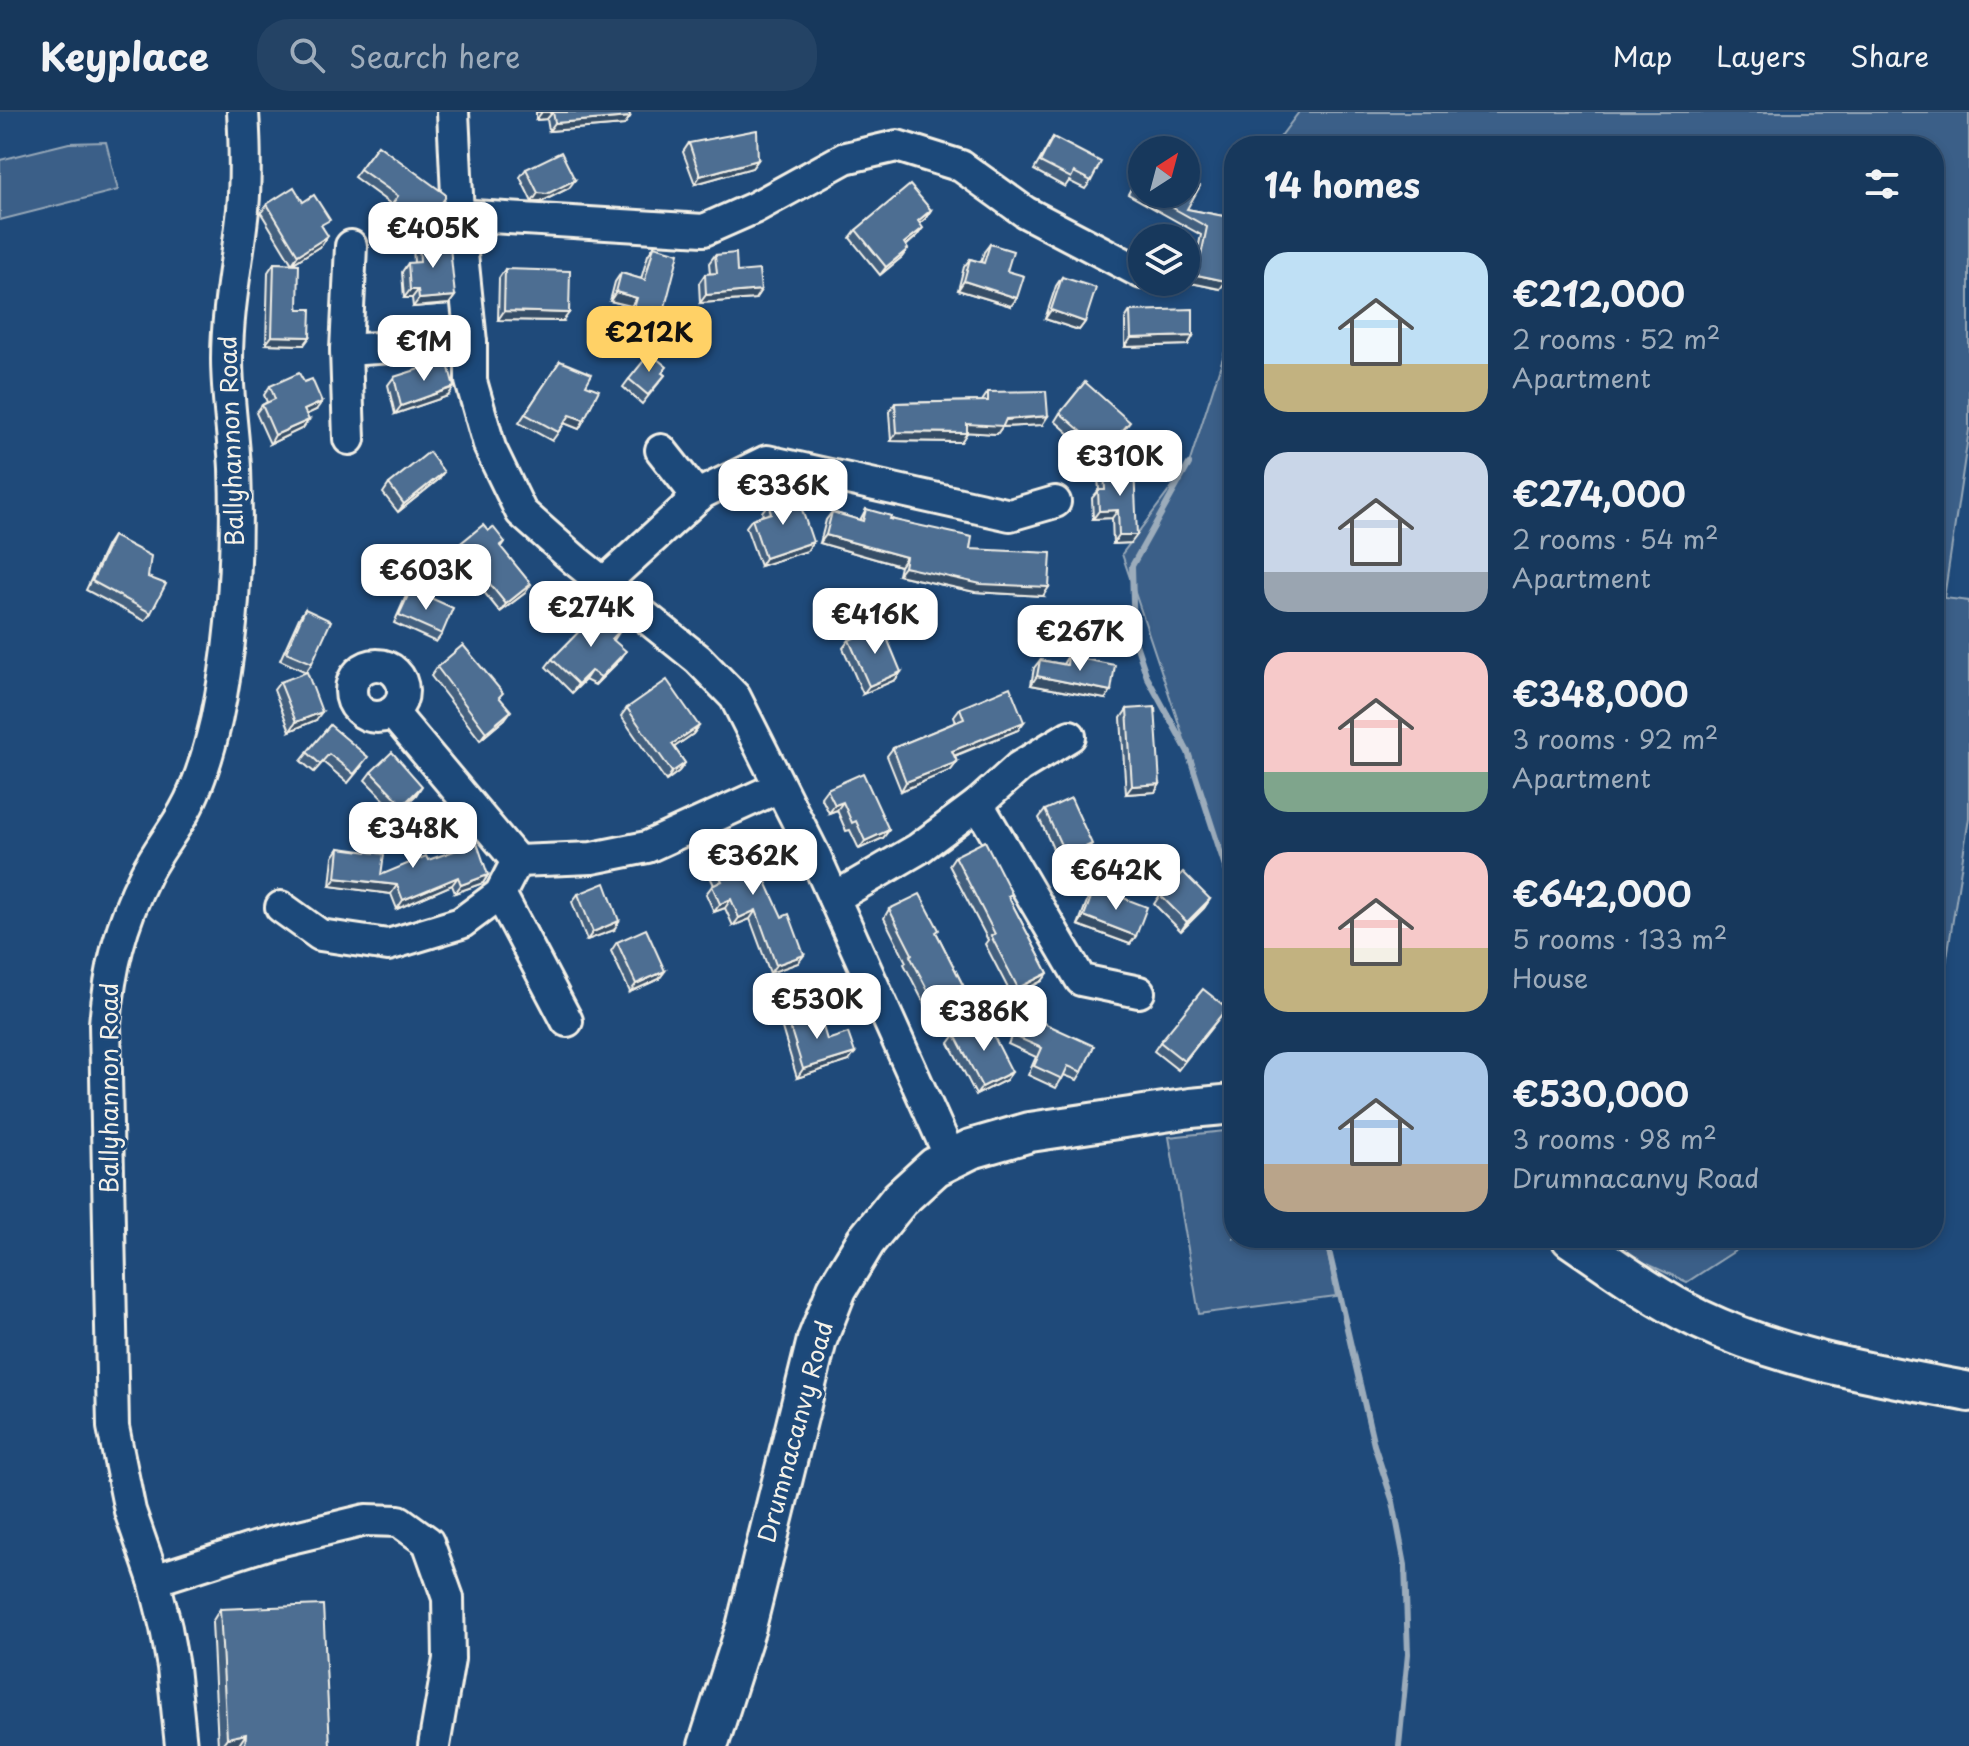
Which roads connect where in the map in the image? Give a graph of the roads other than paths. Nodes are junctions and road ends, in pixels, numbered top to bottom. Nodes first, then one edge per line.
1 (243, 112) edge
2 (453, 112) edge
3 (458, 215) junction
4 (351, 246) dead end
5 (1128, 266) edge
6 (471, 342) junction
7 (346, 350) junction
8 (349, 439) dead end
9 (661, 450) dead end
10 (698, 497) junction
11 (1055, 502) dead end
12 (605, 582) junction
13 (392, 712) dead end
14 (1070, 736) dead end
15 (779, 787) junction
16 (978, 804) junction
17 (517, 861) junction
18 (500, 894) junction
19 (834, 898) junction
20 (281, 907) dead end
21 (1139, 992) dead end
22 (567, 1021) dead end
23 (1224, 1105) edge
24 (951, 1159) junction
25 (1587, 1248) edge
26 (1969, 1392) edge
27 (154, 1580) junction
28 (181, 1746) edge
29 (434, 1746) edge
30 (708, 1746) edge

1 - 27 street, Ballyhannon Road
2 - 3 street
3 - 5 street
3 - 6 street
4 - 7 street
6 - 7 street
6 - 12 street
7 - 8 street
9 - 10 street
10 - 11 street
10 - 12 street
12 - 15 street
13 - 17 street
14 - 16 street
15 - 17 street
15 - 19 street
16 - 19 street
16 - 21 street
17 - 18 street
18 - 20 street
18 - 22 street
19 - 24 street
23 - 24 main road, Drumnacanvy Road
24 - 30 main road, Drumnacanvy Road
25 - 26 main road
27 - 28 street, Ballyhannon Road
27 - 29 street

